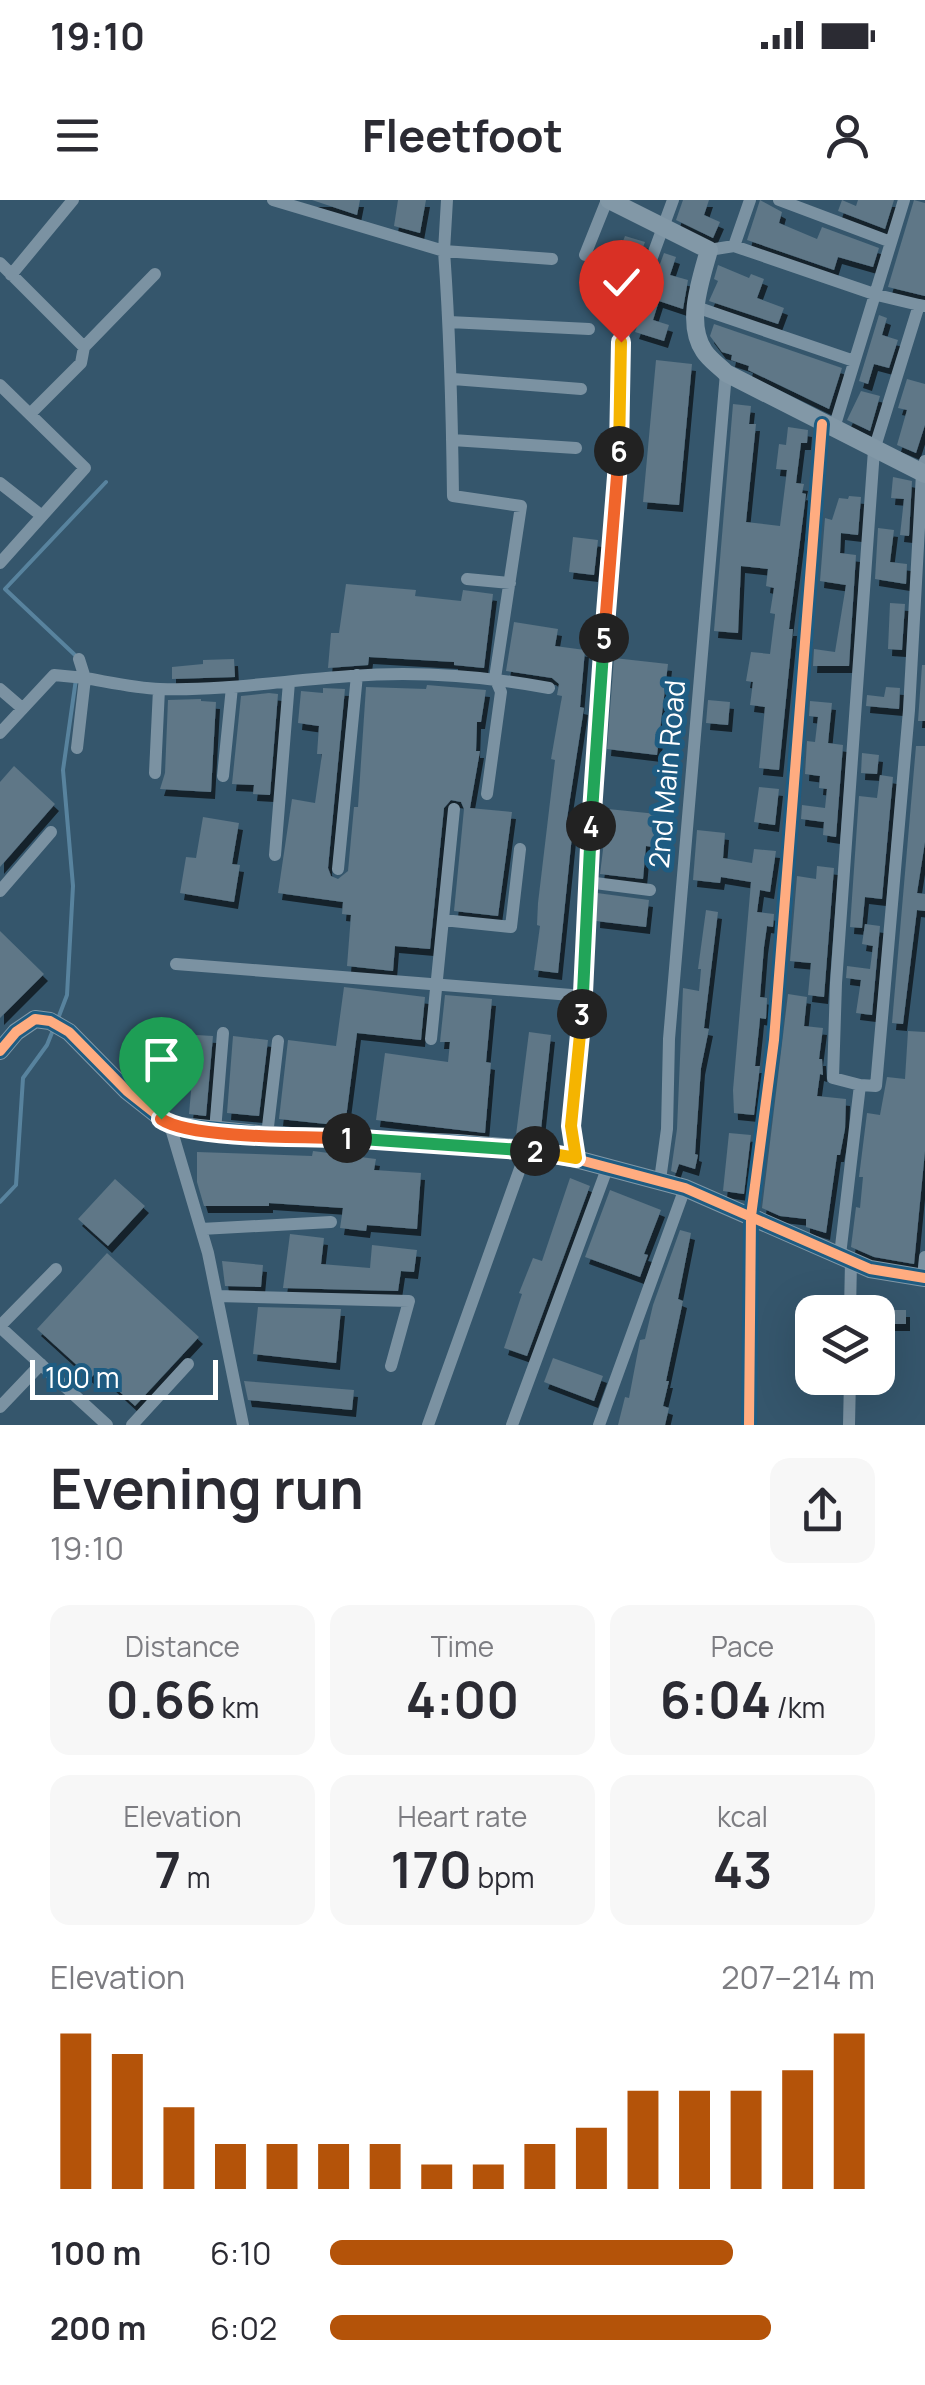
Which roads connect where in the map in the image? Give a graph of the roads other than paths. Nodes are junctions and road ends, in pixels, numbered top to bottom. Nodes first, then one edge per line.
1 (74, 200) edge
2 (273, 200) edge
3 (446, 200) edge
4 (608, 200) edge
5 (673, 200) edge
6 (750, 200) edge
7 (779, 200) edge
8 (904, 200) edge
9 (662, 228) junction
10 (891, 242) junction
11 (734, 246) junction
12 (709, 250) junction
13 (444, 251) junction
14 (585, 255) dead end
15 (552, 259) dead end
16 (0, 263) edge
17 (12, 274) junction
18 (155, 274) dead end
19 (877, 295) junction
20 (922, 306) edge
21 (696, 308) junction
22 (449, 322) junction
23 (589, 329) dead end
24 (84, 346) junction
25 (854, 360) junction
26 (726, 373) junction
27 (453, 379) junction
28 (0, 385) edge
29 (581, 389) dead end
30 (30, 414) junction
31 (828, 426) junction
32 (452, 440) junction
33 (576, 448) dead end
34 (874, 450) junction
35 (924, 469) edge
36 (0, 483) edge
37 (42, 516) junction
38 (0, 563) edge
39 (467, 579) dead end
40 (510, 583) junction
41 (79, 659) dead end
42 (356, 675) junction
43 (84, 678) junction
44 (495, 678) junction
45 (288, 682) junction
46 (232, 687) junction
47 (549, 688) dead end
48 (0, 689) edge
49 (158, 689) junction
50 (22, 708) junction
51 (0, 733) edge
52 (76, 748) dead end
53 (155, 773) dead end
54 (223, 776) dead end
55 (487, 794) dead end
56 (454, 809) dead end
57 (51, 832) dead end
58 (520, 848) dead end
59 (275, 855) dead end
60 (338, 869) dead end
61 (587, 882) junction
62 (0, 890) edge
63 (650, 890) dead end
64 (442, 920) junction
65 (176, 964) dead end
66 (436, 982) junction
67 (584, 996) junction
68 (223, 1034) dead end
69 (431, 1039) dead end
70 (278, 1041) dead end
71 (0, 1051) edge
72 (860, 1085) junction
73 (170, 1125) junction
74 (215, 1131) junction
75 (268, 1135) junction
76 (527, 1149) junction
77 (576, 1158) junction
78 (608, 1166) junction
79 (660, 1180) junction
80 (685, 1188) junction
81 (751, 1216) junction
82 (331, 1222) dead end
83 (201, 1230) junction
84 (925, 1257) edge
85 (845, 1258) junction
86 (56, 1269) dead end
87 (924, 1278) edge
88 (848, 1295) edge
89 (217, 1296) junction
90 (0, 1327) edge
91 (41, 1364) junction
92 (188, 1364) dead end
93 (390, 1366) dead end
94 (850, 1395) edge
95 (0, 1407) edge
96 (106, 1425) edge
97 (132, 1425) edge
98 (243, 1425) edge
99 (428, 1425) edge
100 (512, 1425) edge
101 (599, 1425) edge
102 (749, 1425) edge
103 (849, 1425) edge

1 - 17 street
2 - 13 street
3 - 13 street
4 - 9 street
4 - 14 street
5 - 9 street
6 - 11 street
7 - 10 street
8 - 10 street
9 - 12 street
9 - 61 street
10 - 19 street
11 - 12 street
11 - 19 street
12 - 21 street
13 - 15 street
13 - 22 street
16 - 17 street
17 - 24 street
18 - 24 street
19 - 20 street
19 - 25 street
20 - 34 street
21 - 25 street
21 - 26 street
22 - 23 street
22 - 27 street
24 - 30 street
25 - 31 street
26 - 31 street
26 - 79 street, 2nd Main Road
27 - 29 street
27 - 32 street
28 - 30 street
30 - 37 street
31 - 34 street
31 - 81 street
32 - 33 street
32 - 40 street
34 - 35 street
34 - 72 street
35 - 72 street
36 - 37 street
37 - 38 street
39 - 40 street
40 - 44 street
41 - 43 street
42 - 44 street
42 - 45 street
42 - 60 street
43 - 49 street
43 - 50 street
43 - 52 street
44 - 47 street
44 - 55 street
45 - 46 street
45 - 59 street
46 - 49 street
46 - 54 street
48 - 50 street
49 - 53 street
50 - 51 street
56 - 64 street
57 - 62 street
58 - 64 street
61 - 63 street
61 - 67 street
64 - 66 street
65 - 66 street
66 - 67 street
66 - 69 street
67 - 77 street
68 - 74 street
70 - 75 street
71 - 73 street
72 - 85 street
73 - 74 street
73 - 83 street
74 - 75 street
75 - 76 street
76 - 77 street
76 - 99 street
77 - 78 street
78 - 79 street
78 - 100 street
79 - 80 street
80 - 81 street
80 - 101 street
81 - 85 street
81 - 102 street
82 - 83 street
83 - 89 street
84 - 87 street
85 - 87 street
85 - 88 street
86 - 90 street
89 - 93 street
89 - 98 street
90 - 91 street
91 - 95 street
91 - 96 street
92 - 97 street
94 - 103 street

